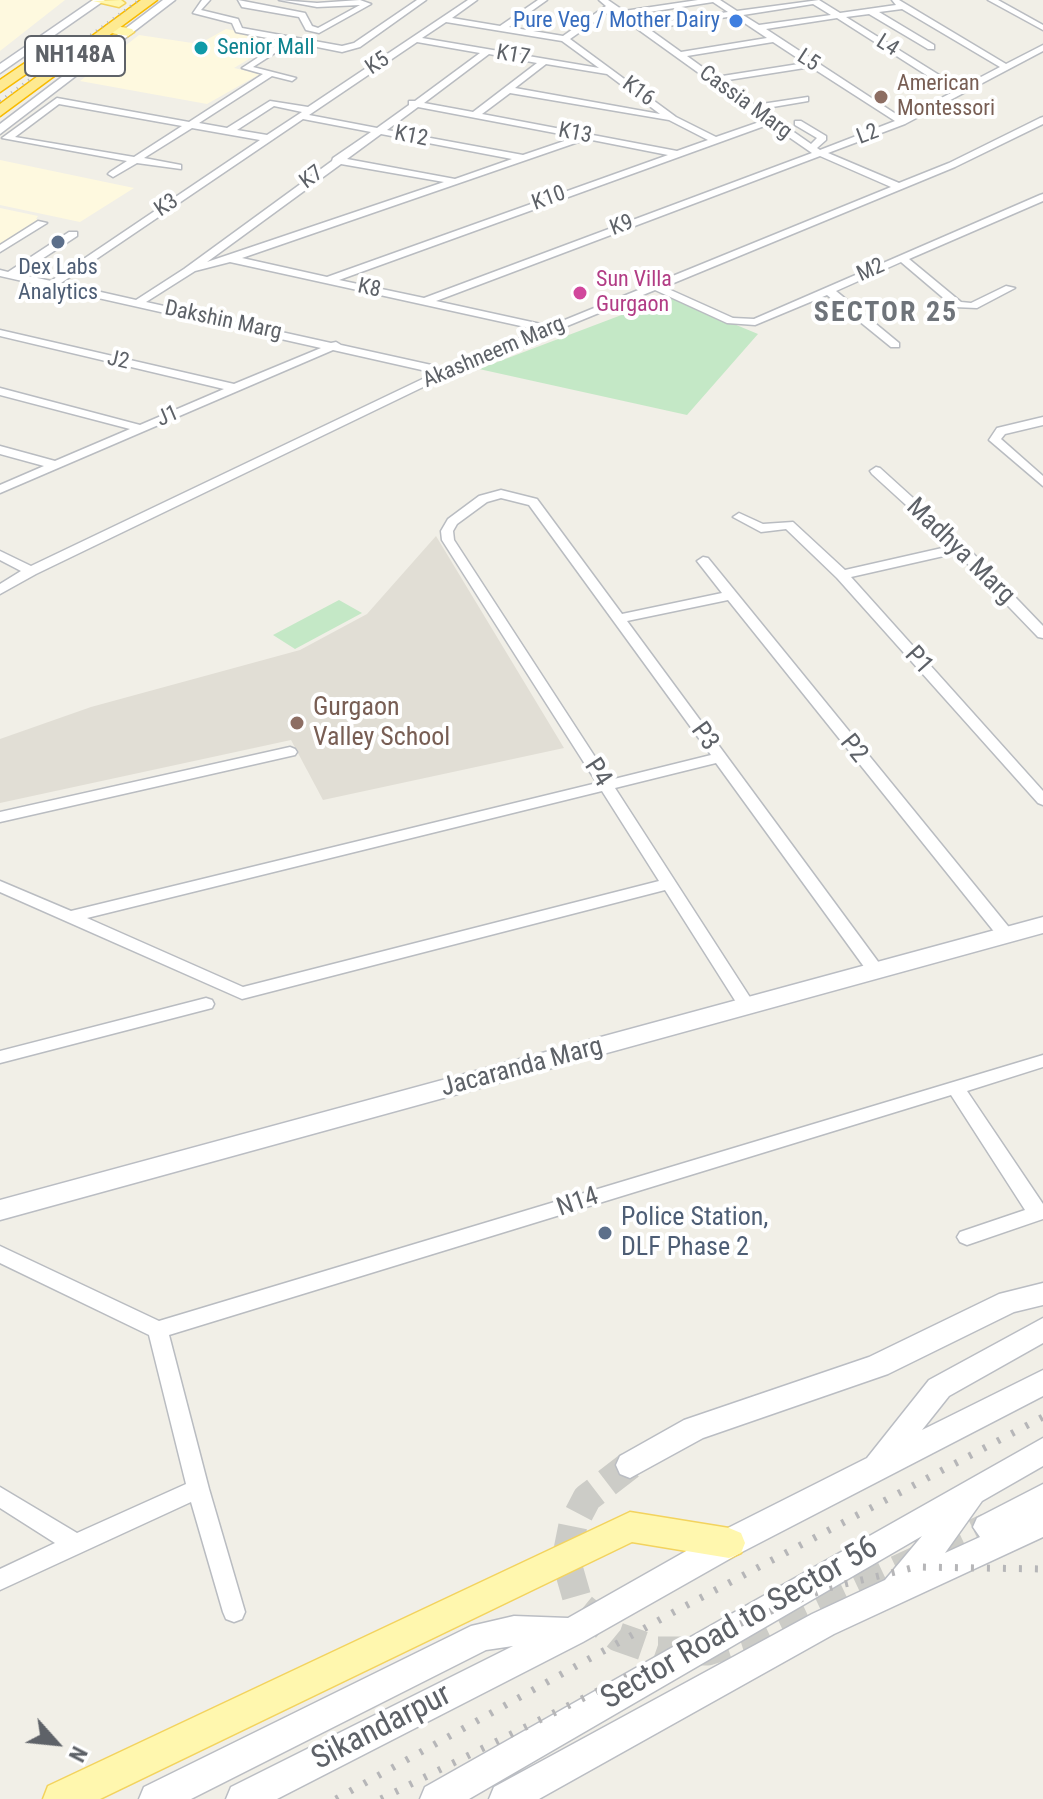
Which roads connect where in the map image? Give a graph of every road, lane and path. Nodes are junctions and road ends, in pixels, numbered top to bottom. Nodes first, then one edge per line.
1 (99, 0) edge
2 (150, 0) edge
3 (170, 0) edge
4 (206, 0) edge
5 (242, 0) edge
6 (283, 0) edge
7 (422, 0) edge
8 (473, 0) edge
9 (543, 0) edge
10 (714, 0) edge
11 (814, 0) edge
12 (894, 0) edge
13 (992, 0) edge
14 (120, 1) edge
15 (607, 3) edge
16 (903, 6) junction
17 (871, 11) junction
18 (735, 13) junction
19 (622, 14) junction
20 (838, 16) junction
21 (444, 19) junction
22 (235, 21) junction
23 (272, 27) dead end
24 (641, 28) junction
25 (758, 28) junction
26 (1043, 28) edge
27 (110, 29) junction
28 (501, 29) junction
29 (128, 32) junction
30 (414, 39) junction
31 (565, 39) junction
32 (775, 39) junction
33 (290, 40) junction
34 (931, 47) dead end
35 (1043, 48) edge
36 (487, 52) junction
37 (678, 55) junction
38 (544, 62) junction
39 (812, 64) junction
40 (1005, 67) junction
41 (0, 69) edge
42 (611, 73) junction
43 (270, 74) junction
44 (292, 78) dead end
45 (713, 80) junction
46 (0, 87) edge
47 (509, 90) junction
48 (960, 92) junction
49 (805, 99) dead end
50 (412, 103) junction
51 (750, 108) junction
52 (0, 111) edge
53 (304, 113) junction
54 (475, 115) junction
55 (673, 119) junction
56 (1043, 120) edge
57 (770, 121) junction
58 (902, 122) junction
59 (798, 123) dead end
60 (189, 125) junction
61 (282, 128) joint
62 (0, 130) edge
63 (375, 130) junction
64 (228, 132) junction
65 (588, 136) junction
66 (266, 138) junction
67 (714, 140) junction
68 (815, 151) junction
69 (674, 153) junction
70 (523, 158) junction
71 (135, 160) junction
72 (336, 160) junction
73 (178, 167) dead end
74 (113, 174) dead end
75 (459, 182) junction
76 (898, 186) junction
77 (1043, 197) edge
78 (42, 223) dead end
79 (73, 234) dead end
80 (0, 249) edge
81 (901, 257) junction
82 (230, 259) junction
83 (188, 271) junction
84 (5, 274) edge
85 (329, 280) junction
86 (52, 285) junction
87 (654, 286) junction
88 (1010, 288) dead end
89 (828, 290) junction
90 (426, 301) junction
91 (138, 303) junction
92 (550, 329) junction
93 (0, 333) edge
94 (336, 345) junction
95 (895, 345) dead end
96 (446, 372) junction
97 (235, 388) junction
98 (0, 391) edge
99 (1043, 421) edge
100 (140, 428) junction
101 (0, 450) edge
102 (52, 464) junction
103 (876, 471) dead end
104 (1043, 482) edge
105 (0, 489) edge
106 (533, 502) joint
107 (739, 517) dead end
108 (960, 548) junction
109 (0, 555) edge
110 (703, 561) dead end
111 (31, 571) junction
112 (842, 575) junction
113 (0, 590) edge
114 (728, 596) junction
115 (1036, 618) edge
116 (618, 619) junction
117 (1043, 634) edge
118 (290, 752) dead end
119 (719, 758) junction
120 (606, 786) junction
121 (1043, 800) edge
122 (0, 817) edge
123 (668, 884) junction
124 (0, 886) edge
125 (70, 917) junction
126 (1043, 925) edge
127 (1006, 935) junction
128 (876, 971) junction
129 (206, 1004) dead end
130 (747, 1006) junction
131 (4, 1053) edge
132 (1043, 1061) edge
133 (955, 1087) junction
134 (0, 1210) edge
135 (1040, 1212) edge
136 (967, 1237) dead end
137 (0, 1254) edge
138 (1043, 1294) edge
139 (1043, 1329) edge
140 (158, 1330) junction
141 (1043, 1382) edge
142 (1043, 1451) edge
143 (630, 1465) tunnel mouth
144 (877, 1465) junction
145 (198, 1489) junction
146 (974, 1489) junction
147 (0, 1497) edge
148 (1043, 1497) edge
149 (1043, 1523) edge
150 (988, 1527) tunnel mouth
151 (729, 1543) junction
152 (76, 1544) junction
153 (0, 1580) edge
154 (886, 1595) junction
155 (234, 1612) dead end
156 (572, 1632) junction
157 (61, 1799) edge
158 (156, 1799) edge
159 (243, 1799) edge
160 (437, 1799) edge
161 (506, 1799) edge

1 - 14 main road
1 - 41 street
2 - 27 highway, NH148A
3 - 29 street
4 - 22 street
5 - 6 street
7 - 33 street
8 - 21 street, K5
9 - 28 street
10 - 18 street, L5
10 - 19 street
11 - 18 street
11 - 20 street, L4
12 - 16 street
13 - 26 street
14 - 46 highway, NH148A
15 - 19 street, Cassia Marg
15 - 31 street
16 - 17 street
16 - 40 street
17 - 20 street
17 - 34 street
18 - 24 street
18 - 25 street, L5
19 - 24 street, Cassia Marg
20 - 25 street
20 - 48 street, L4
21 - 28 street
21 - 30 street, K5
22 - 23 street
22 - 33 street
24 - 37 street, Cassia Marg
25 - 32 street, L5
27 - 29 main road
27 - 52 highway, NH148A
28 - 31 street
29 - 62 street
30 - 36 street, K17
30 - 53 street, K5
31 - 42 street, K16
32 - 37 street
32 - 39 street, L5
33 - 43 street
35 - 40 street, L2
36 - 38 street, K17
36 - 50 street, K7
37 - 45 street, Cassia Marg
38 - 42 street, K17
38 - 47 street
39 - 45 street
39 - 58 street, L5
40 - 48 street, L2
42 - 55 street, K16
43 - 44 street
43 - 60 street
45 - 51 street, Cassia Marg
47 - 54 street
47 - 55 street
48 - 58 street, L2
49 - 51 street
50 - 54 street, K13
50 - 63 street, K7
51 - 57 street, Cassia Marg
53 - 61 street, K5
53 - 63 street, K12
53 - 64 street, K12
54 - 65 street, K13
55 - 67 street, K16
56 - 76 street, Akashneem Marg
57 - 67 street, K10
57 - 68 street, Cassia Marg
58 - 68 street, L2
59 - 68 street
60 - 64 street
60 - 71 street
60 - 71 street
61 - 66 street, K3
63 - 70 street, K12
63 - 72 street, K7
64 - 66 street
65 - 69 street, K13
65 - 70 street
66 - 86 street, K3
67 - 69 street, K10
68 - 76 street, Cassia Marg
68 - 90 street, K9
69 - 85 street, K10
70 - 75 street
71 - 73 street
71 - 74 street
72 - 75 street
72 - 83 street, K7
75 - 82 street
76 - 87 street, Akashneem Marg
77 - 81 street, M2
78 - 80 street
79 - 84 street
81 - 88 street
81 - 89 street, M2
82 - 83 street, K8
82 - 85 street, K8
83 - 91 street, K7
84 - 86 street, Dakshin Marg
85 - 90 street, K8
86 - 91 street, Dakshin Marg
87 - 89 street, M2
87 - 92 street, Akashneem Marg
89 - 95 street
90 - 92 street, K8
91 - 94 street, Dakshin Marg
92 - 96 street, Akashneem Marg
93 - 97 street, J2
94 - 96 street, Dakshin Marg
94 - 97 street, J1
96 - 111 street, Akashneem Marg
97 - 100 street, J1
98 - 100 street
99 - 104 street
100 - 102 street, J1
101 - 102 street
102 - 105 street, J1
103 - 108 street, Madhya Marg
106 - 116 street, P3
106 - 120 street, P4
107 - 112 street, P1
108 - 112 street
108 - 115 street, Madhya Marg
109 - 111 street
110 - 114 street, P2
111 - 113 street, Akashneem Marg
112 - 121 street, P1
114 - 116 street
114 - 127 street, P2
115 - 117 street, Madhya Marg
116 - 119 street, P3
118 - 122 street
119 - 120 street
119 - 128 street, P3
120 - 123 street, P4
120 - 125 street
123 - 125 street
123 - 130 street, P4
124 - 125 street
126 - 127 street, Jacaranda Marg
127 - 128 street, Jacaranda Marg
128 - 130 street, Jacaranda Marg
129 - 131 street
130 - 134 street, Jacaranda Marg
132 - 133 street, N14
133 - 135 street
133 - 140 street, N14
135 - 136 street
137 - 140 street
138 - 143 street
139 - 144 street
140 - 145 street
141 - 144 street
142 - 146 street, Sector Road to Sector 56
144 - 151 street
145 - 152 street
145 - 155 street
146 - 154 street
146 - 160 street, Sector Road to Sector 56
147 - 152 street
148 - 150 street
149 - 154 street
151 - 156 street, Sikandarpur
151 - 157 main road
152 - 153 street
154 - 161 street
156 - 158 street
156 - 159 street, Sikandarpur

